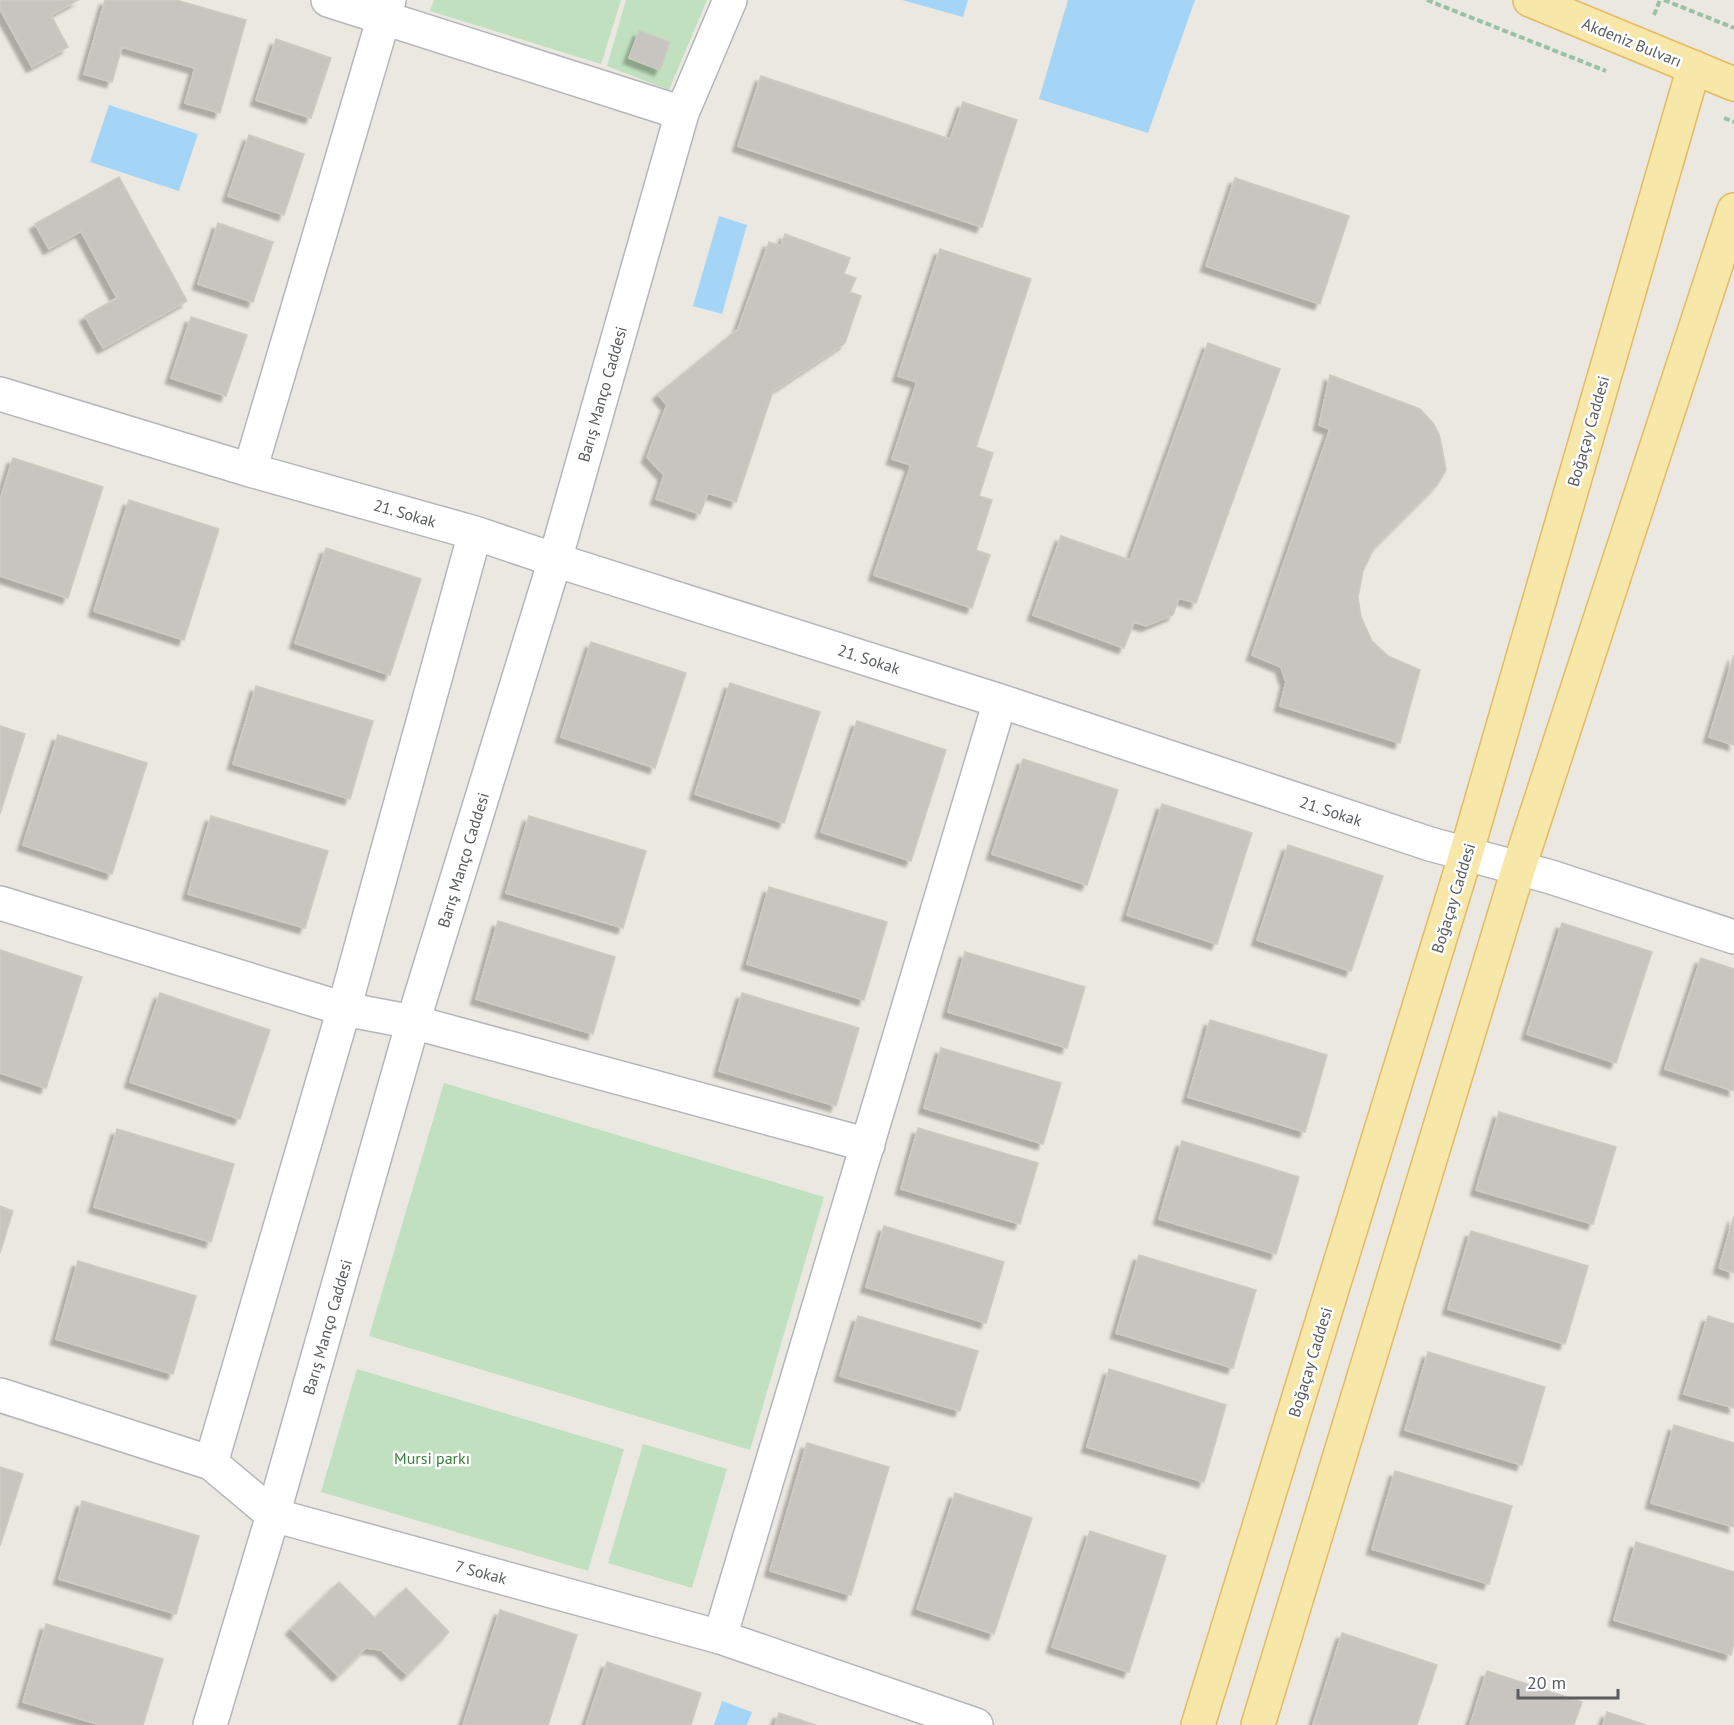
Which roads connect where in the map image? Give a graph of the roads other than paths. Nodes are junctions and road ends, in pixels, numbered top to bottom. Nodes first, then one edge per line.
1 (328, 0) edge
2 (730, 0) edge
3 (1530, 0) edge
4 (386, 9) edge
5 (1694, 67) junction
6 (1734, 84) edge
7 (682, 113) junction
8 (1734, 210) edge
9 (0, 394) edge
10 (250, 470) junction
11 (475, 533) junction
12 (555, 560) junction
13 (1000, 701) junction
14 (1466, 855) junction
15 (1519, 867) junction
16 (0, 903) edge
17 (1734, 937) edge
18 (344, 1009) junction
19 (413, 1022) junction
20 (868, 1145) junction
21 (0, 1395) edge
22 (211, 1463) junction
23 (273, 1515) junction
24 (720, 1638) junction
25 (210, 1725) edge
26 (976, 1725) edge
27 (1198, 1725) edge
28 (1258, 1725) edge

1 - 4 street
2 - 7 street, Barış Manço Caddesi
3 - 5 main road, Akdeniz Bulvarı
4 - 7 street
4 - 10 street
5 - 6 main road, Akdeniz Bulvarı
5 - 14 main road, Boğaçay Caddesi
7 - 12 street, Barış Manço Caddesi
8 - 15 main road
9 - 10 street, 21. Sokak
10 - 11 street, 21. Sokak
11 - 12 street, 21. Sokak
11 - 18 street
12 - 13 street, 21. Sokak
12 - 19 street, Barış Manço Caddesi
13 - 14 street, 21. Sokak
13 - 20 street
14 - 15 street, 21. Sokak
14 - 27 main road, Boğaçay Caddesi
15 - 17 street, 21. Sokak
15 - 28 main road
16 - 18 street
18 - 19 street
18 - 22 street
19 - 20 street
19 - 23 street, Barış Manço Caddesi
20 - 24 street
21 - 22 street, 7 Sokak
22 - 23 street, 7 Sokak
23 - 24 street, 7 Sokak
23 - 25 street, Barış Manço Caddesi
24 - 26 street, 7 Sokak

